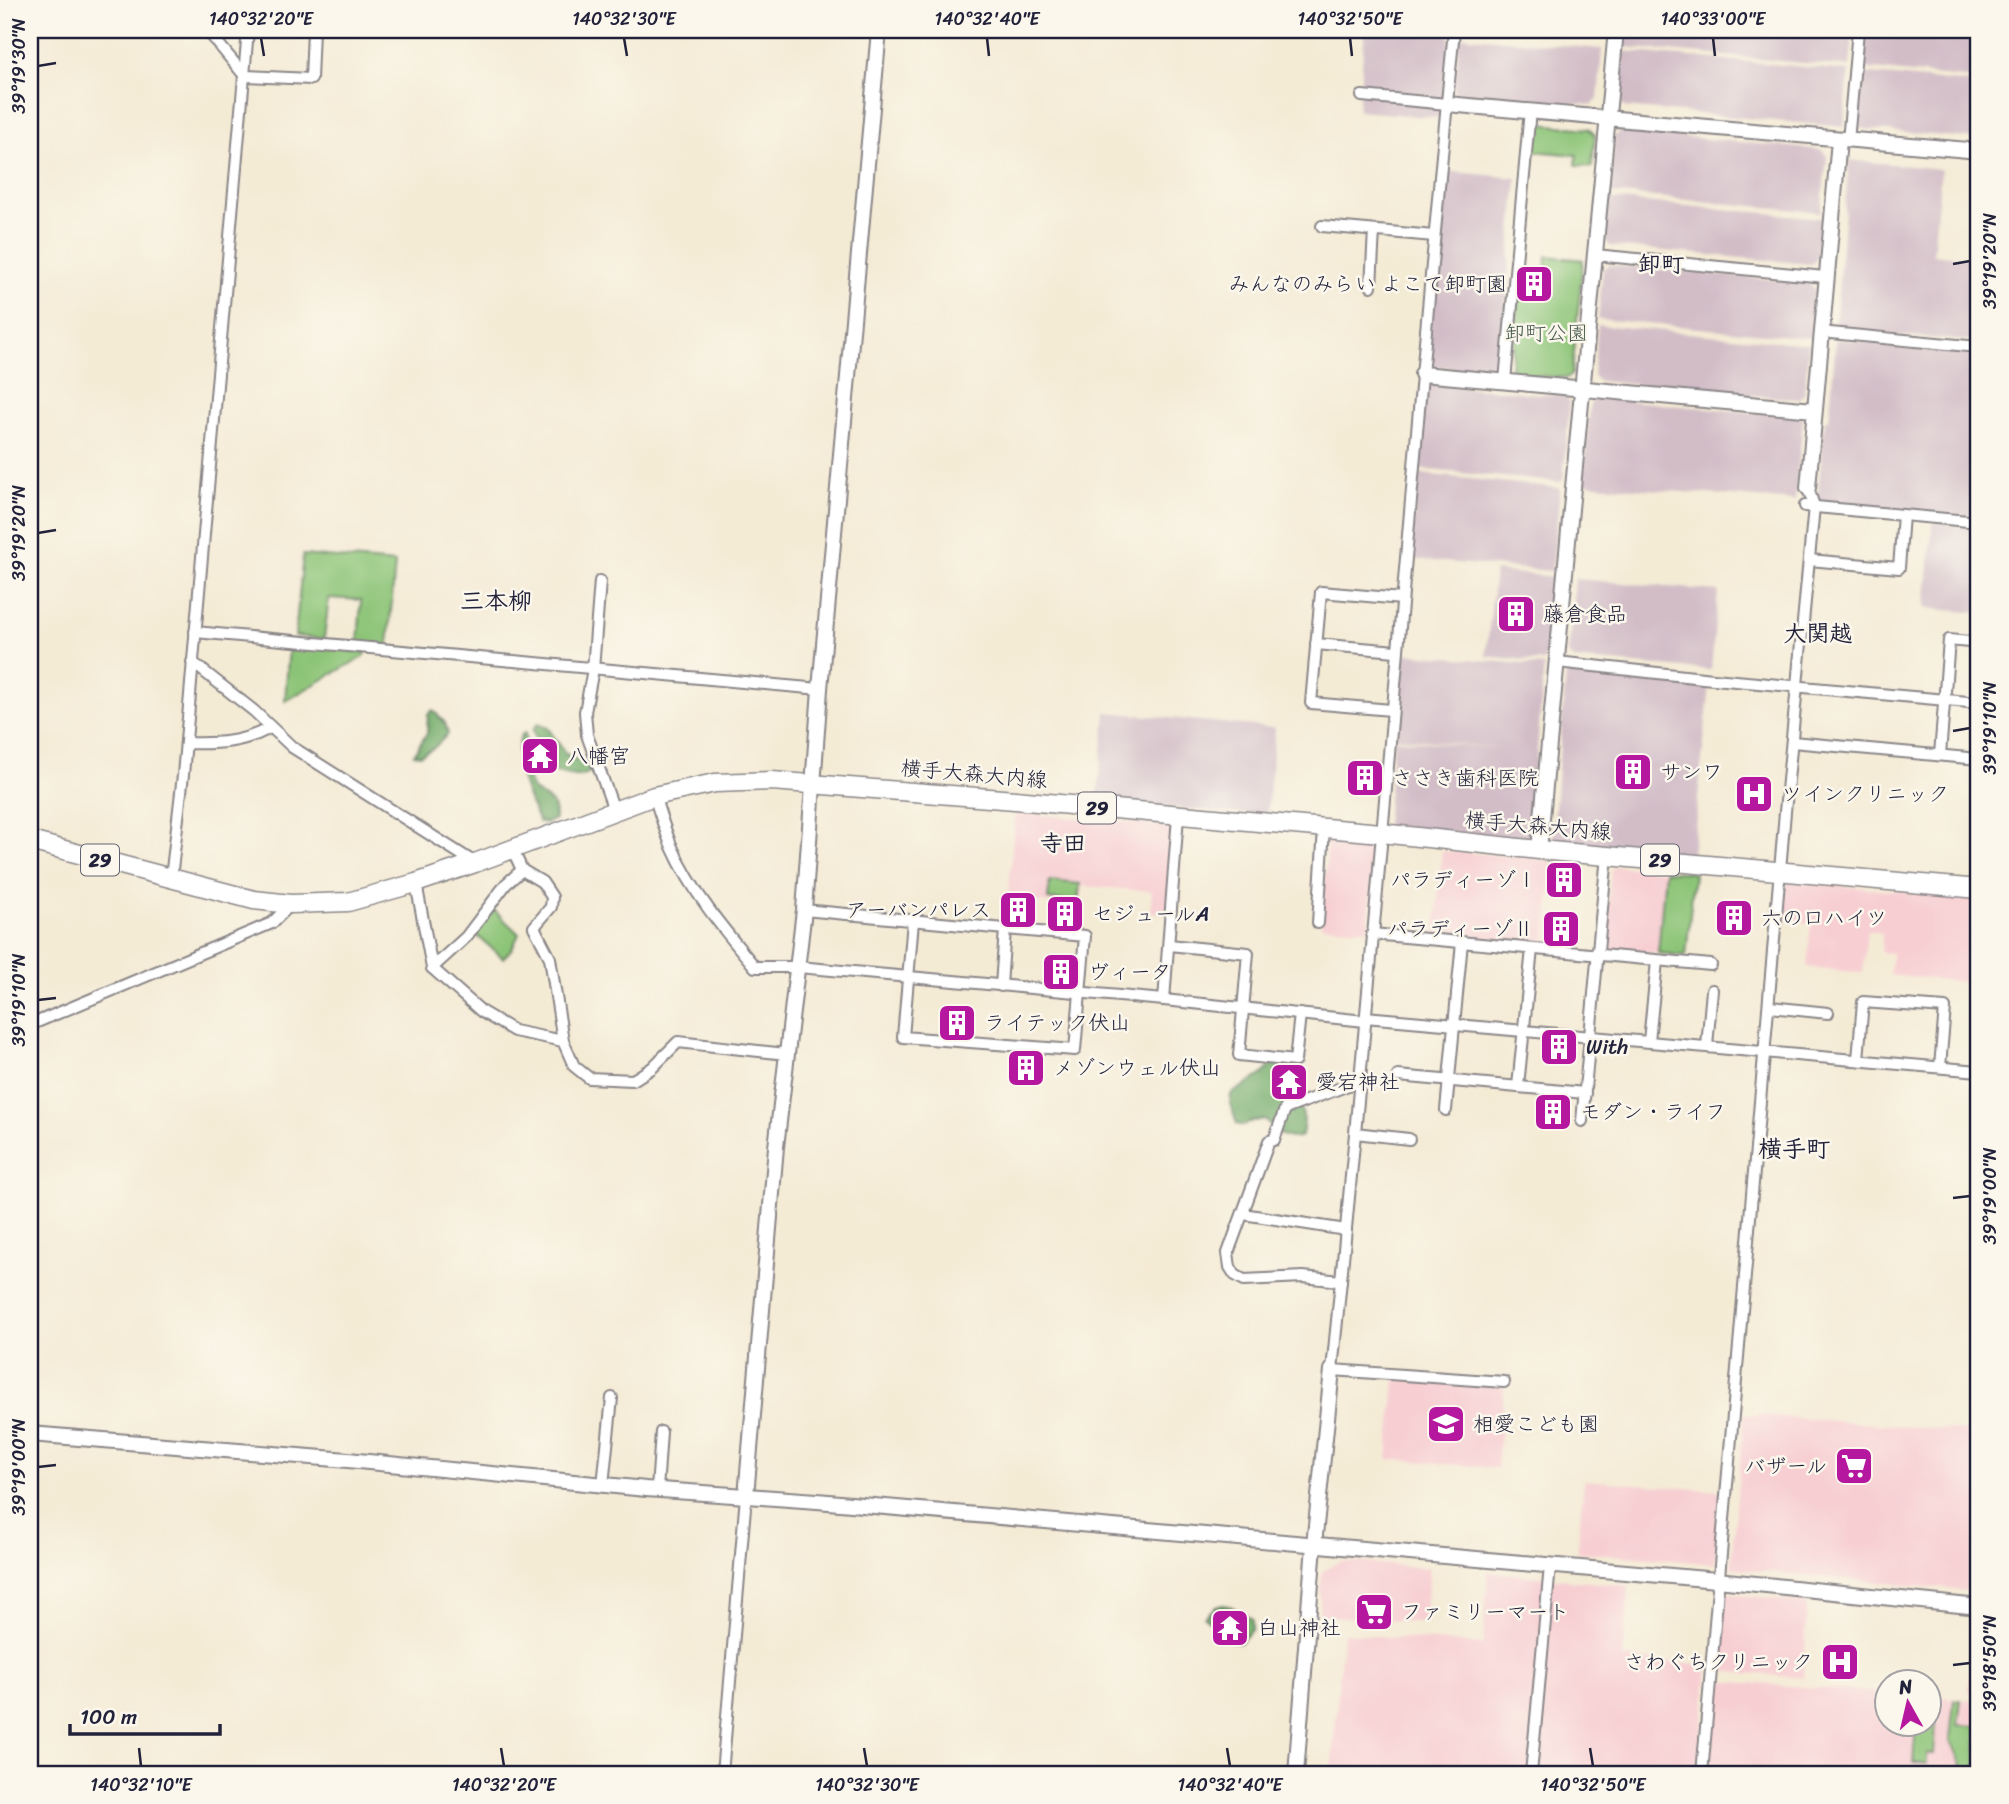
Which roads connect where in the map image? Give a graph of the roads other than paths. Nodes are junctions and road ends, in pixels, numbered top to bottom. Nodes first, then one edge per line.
1 (207, 30) edge
2 (248, 30) edge
3 (313, 30) edge
4 (878, 30) edge
5 (1454, 30) edge
6 (1616, 30) edge
7 (1858, 30) edge
8 (244, 76) junction
9 (1362, 96) dead end
10 (1447, 104) junction
11 (1530, 110) junction
12 (1608, 118) junction
13 (1843, 140) junction
14 (1979, 151) edge
15 (1322, 226) dead end
16 (1374, 230) junction
17 (1434, 236) junction
18 (1595, 255) junction
19 (1825, 277) junction
20 (1371, 286) dead end
21 (1820, 332) junction
22 (1979, 347) edge
23 (1422, 374) junction
24 (1505, 381) junction
25 (1583, 390) junction
26 (1814, 410) junction
27 (1808, 488) joint
28 (1810, 506) junction
29 (1903, 515) junction
30 (1979, 522) edge
31 (1809, 560) junction
32 (600, 581) dead end
33 (1402, 598) junction
34 (195, 632) junction
35 (1316, 643) junction
36 (1979, 643) edge
37 (1396, 651) junction
38 (192, 662) junction
39 (1557, 662) junction
40 (593, 669) junction
41 (1798, 687) junction
42 (820, 689) junction
43 (1944, 700) junction
44 (1979, 703) edge
45 (1391, 710) junction
46 (270, 728) junction
47 (1792, 742) junction
48 (186, 743) junction
49 (1940, 755) junction
50 (1979, 759) edge
51 (814, 783) junction
52 (654, 796) junction
53 (614, 810) junction
54 (1178, 816) junction
55 (1324, 828) junction
56 (1381, 833) junction
57 (30, 841) edge
58 (512, 848) junction
59 (1539, 850) junction
60 (1607, 855) junction
61 (475, 863) junction
62 (522, 870) junction
63 (1781, 871) junction
64 (171, 878) junction
65 (416, 883) junction
66 (1979, 888) edge
67 (291, 904) junction
68 (804, 910) junction
69 (913, 920) junction
70 (1318, 923) dead end
71 (1006, 929) junction
72 (1372, 934) junction
73 (1462, 943) junction
74 (1169, 945) junction
75 (1532, 949) junction
76 (1598, 955) junction
77 (1657, 961) junction
78 (1711, 965) dead end
79 (798, 967) junction
80 (432, 968) junction
81 (908, 977) junction
82 (1001, 986) junction
83 (1712, 990) dead end
84 (1080, 993) junction
85 (1164, 1000) junction
86 (1770, 1007) junction
87 (1244, 1009) junction
88 (1828, 1013) dead end
89 (1300, 1014) junction
90 (1365, 1019) junction
91 (1454, 1024) junction
92 (30, 1025) edge
93 (1524, 1030) junction
94 (1590, 1036) junction
95 (563, 1041) junction
96 (1649, 1041) junction
97 (1707, 1046) junction
98 (1765, 1051) junction
99 (786, 1054) junction
100 (1858, 1059) junction
101 (1940, 1067) junction
102 (1979, 1071) edge
103 (1398, 1076) dead end
104 (1448, 1080) junction
105 (1359, 1081) junction
106 (1518, 1086) junction
107 (1585, 1093) junction
108 (1446, 1110) dead end
109 (1582, 1121) dead end
110 (1355, 1133) junction
111 (1409, 1139) dead end
112 (1243, 1214) junction
113 (1346, 1230) junction
114 (1341, 1281) junction
115 (1332, 1370) junction
116 (1504, 1382) dead end
117 (612, 1398) dead end
118 (661, 1432) dead end
119 (30, 1434) edge
120 (603, 1485) junction
121 (657, 1490) junction
122 (746, 1496) junction
123 (1314, 1545) junction
124 (1550, 1566) junction
125 (1717, 1580) junction
126 (1979, 1607) edge
127 (722, 1774) edge
128 (1296, 1774) edge
129 (1531, 1774) edge
130 (1702, 1774) edge

1 - 8 street
2 - 8 street
3 - 8 street
4 - 42 street
5 - 10 street
6 - 12 street
7 - 13 street
8 - 34 street
9 - 10 street
10 - 11 street
10 - 17 street
11 - 12 street
11 - 24 street
12 - 13 street
12 - 18 street
13 - 14 street
13 - 19 street
15 - 16 street
16 - 17 street
16 - 20 street
17 - 23 street
18 - 19 street
18 - 25 street
19 - 21 street
21 - 22 street
21 - 26 street
23 - 24 street
23 - 33 street
24 - 25 street
25 - 26 street
25 - 39 street
26 - 27 street
27 - 28 street
28 - 29 street
28 - 31 street
29 - 30 street
29 - 31 street
31 - 41 street
32 - 40 street
33 - 35 street
33 - 37 street
34 - 38 street
34 - 40 street
35 - 37 street
35 - 45 street
36 - 43 street
37 - 45 street
38 - 46 street
38 - 48 street
39 - 41 street
39 - 59 street
40 - 42 street
40 - 53 street
41 - 43 street
41 - 47 street
42 - 51 street
43 - 44 street
43 - 49 street
45 - 56 street
46 - 48 street
46 - 61 street
47 - 49 street
47 - 63 street
48 - 64 street
49 - 50 street
51 - 52 main road, 横手大森大内線 / 29
51 - 54 main road, 横手大森大内線 / 29
51 - 68 street
52 - 53 main road, 横手大森大内線 / 29
52 - 79 street
53 - 58 main road, 横手大森大内線 / 29
54 - 55 main road, 横手大森大内線 / 29
54 - 74 street
55 - 56 main road, 横手大森大内線 / 29
55 - 70 street
56 - 59 main road, 横手大森大内線 / 29
56 - 72 street
57 - 64 main road, 横手大森大内線 / 29
58 - 61 main road, 横手大森大内線 / 29
58 - 62 street
59 - 60 main road, 横手大森大内線 / 29
60 - 63 main road, 横手大森大内線 / 29
60 - 76 street
61 - 65 main road, 横手大森大内線 / 29
62 - 80 street
62 - 95 street
63 - 66 main road, 横手大森大内線 / 29
63 - 86 street
64 - 67 main road, 横手大森大内線 / 29
65 - 67 main road, 横手大森大内線 / 29
65 - 80 street
67 - 92 street
68 - 69 street
68 - 79 street
69 - 71 street
69 - 81 street
71 - 82 street
71 - 84 street
72 - 73 street
72 - 90 street
73 - 75 street
73 - 91 street
74 - 85 street
74 - 87 street
75 - 76 street
75 - 93 street
76 - 77 street
76 - 94 street
77 - 78 street
77 - 96 street
79 - 81 street
79 - 99 street
80 - 95 street
81 - 82 street
81 - 84 street
82 - 84 street
83 - 97 street
84 - 85 street
85 - 87 street
86 - 88 street
86 - 98 street
87 - 89 street
87 - 89 street
89 - 90 street
90 - 91 street
90 - 105 street
91 - 93 street
91 - 104 street
93 - 94 street
93 - 106 street
94 - 96 street
94 - 107 street
95 - 99 street
96 - 97 street
97 - 98 street
98 - 100 street
98 - 125 street
99 - 122 street
100 - 101 street
100 - 101 street
101 - 102 street
103 - 104 street
104 - 106 street
104 - 108 street
105 - 110 street
105 - 112 street
106 - 107 street
107 - 109 street
110 - 111 street
110 - 113 street
112 - 113 street
112 - 114 street
113 - 114 street
114 - 115 street
115 - 116 street
115 - 123 street
117 - 120 street
118 - 121 street
119 - 120 street
120 - 121 street
121 - 122 street
122 - 123 street
122 - 127 street
123 - 124 street
123 - 128 street
124 - 125 street
124 - 129 street
125 - 126 street
125 - 130 street

